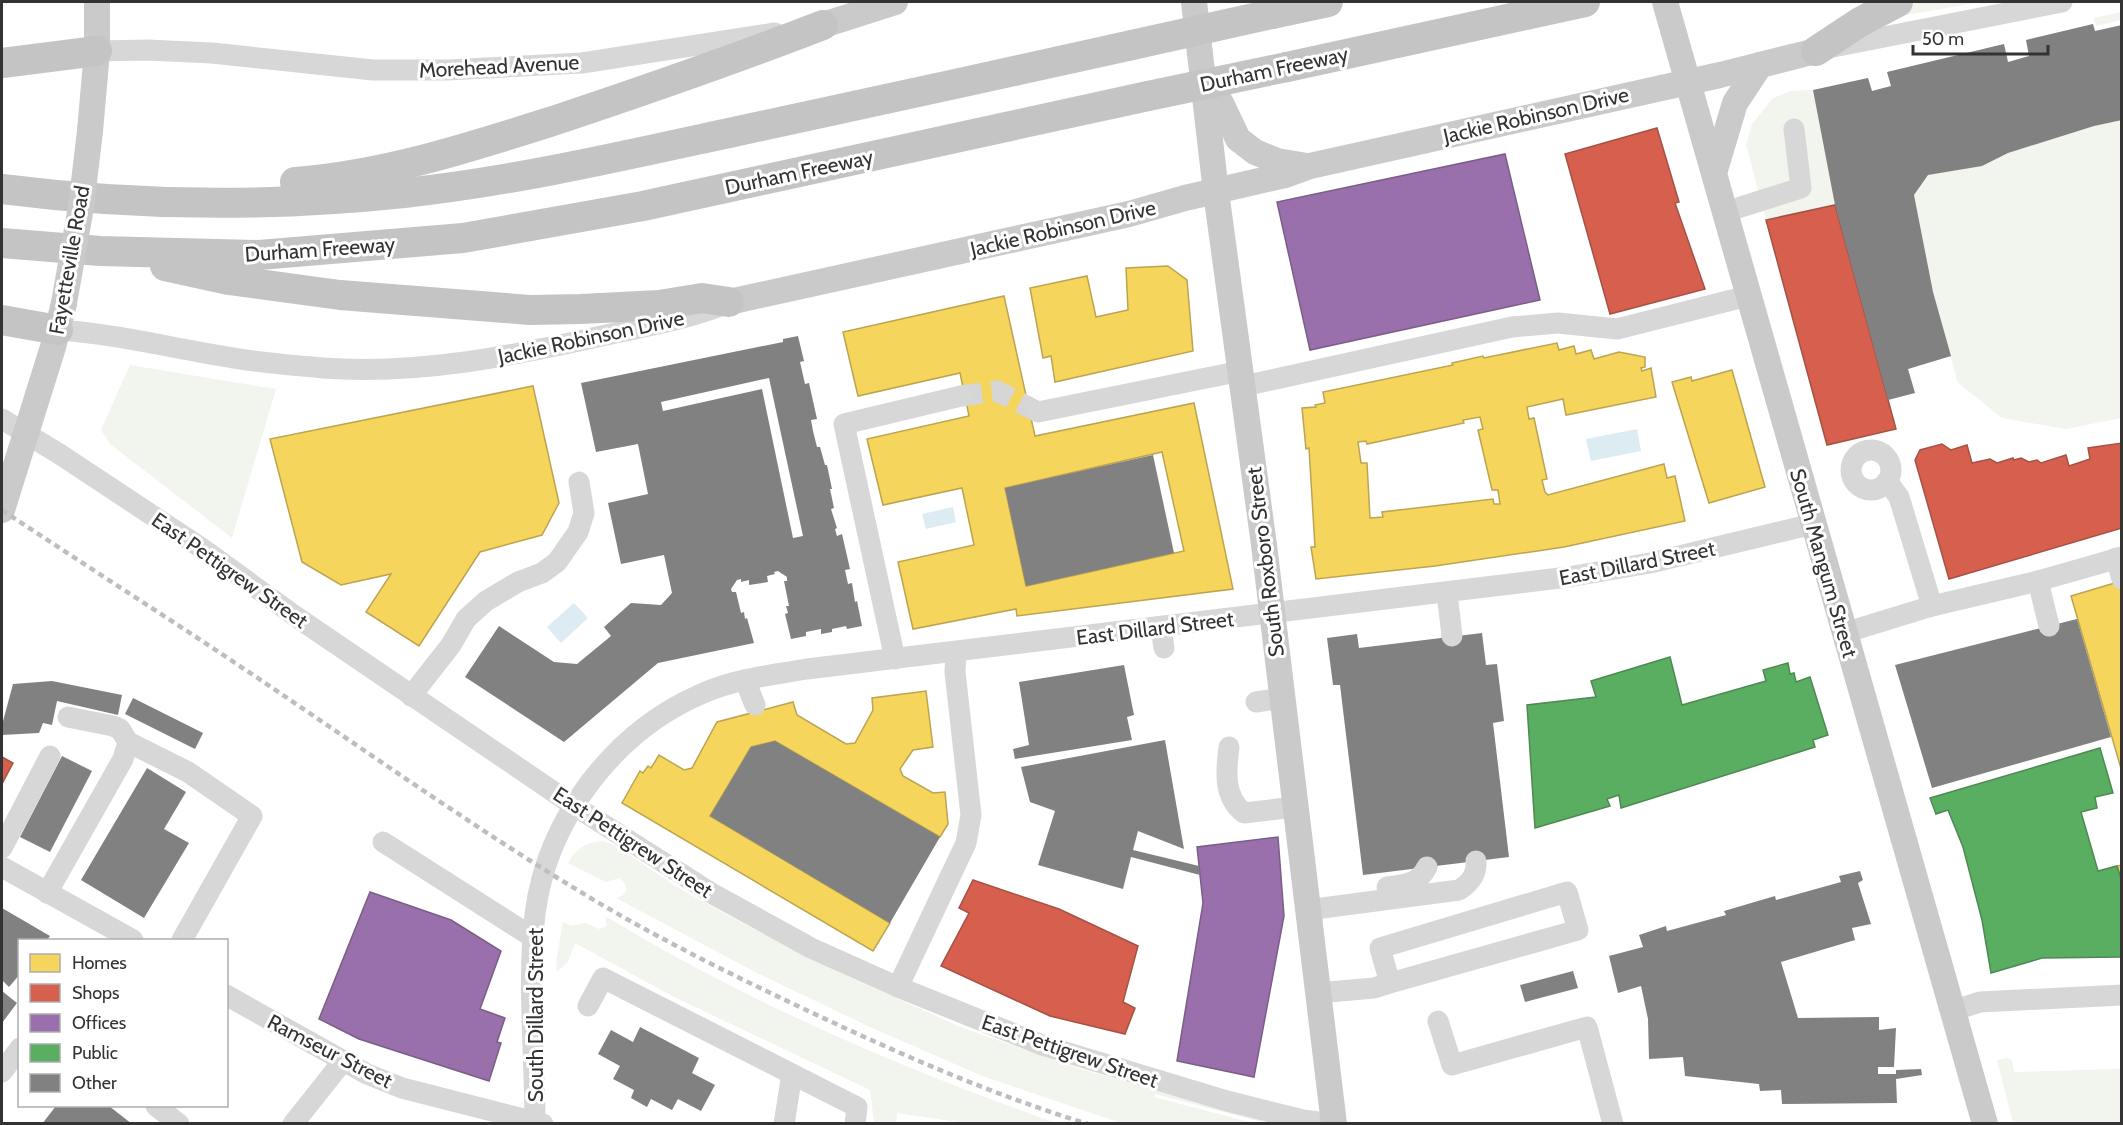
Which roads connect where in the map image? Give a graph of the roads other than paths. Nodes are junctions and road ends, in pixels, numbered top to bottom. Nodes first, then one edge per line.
1 (98, 2) edge
2 (895, 2) edge
3 (1194, 2) edge
4 (1328, 2) edge
5 (1585, 2) edge
6 (1665, 2) edge
7 (1899, 2) edge
8 (2062, 2) edge
9 (823, 25) junction
10 (97, 51) junction
11 (1816, 51) junction
12 (2, 63) edge
13 (1760, 65) junction
14 (1688, 82) junction
15 (1205, 95) junction
16 (1794, 129) dead end
17 (1310, 166) junction
18 (1714, 173) junction
19 (2, 189) edge
20 (1215, 192) junction
21 (165, 201) junction
22 (1725, 212) junction
23 (2, 243) edge
24 (100, 251) junction
25 (1748, 296) junction
26 (729, 302) junction
27 (61, 316) junction
28 (2, 320) edge
29 (1242, 379) junction
30 (961, 396) tunnel mouth
31 (1038, 412) tunnel mouth
32 (2, 419) edge
33 (27, 433) junction
34 (1887, 481) dead end
35 (579, 482) dead end
36 (2, 510) edge
37 (1814, 524) junction
38 (2120, 565) edge
39 (2038, 581) junction
40 (1447, 593) junction
41 (1932, 606) junction
42 (1272, 614) junction
43 (2049, 626) dead end
44 (1161, 627) junction
45 (1844, 633) junction
46 (1452, 636) dead end
47 (1164, 648) dead end
48 (956, 652) junction
49 (895, 659) junction
50 (745, 680) junction
51 (411, 696) junction
52 (1282, 698) junction
53 (1256, 702) dead end
54 (755, 705) dead end
55 (68, 717) dead end
56 (128, 742) junction
57 (1228, 747) dead end
58 (50, 756) dead end
59 (573, 805) junction
60 (1295, 807) junction
61 (383, 842) dead end
62 (2, 848) edge
63 (1476, 861) dead end
64 (2, 867) edge
65 (1427, 867) dead end
66 (47, 893) junction
67 (1369, 896) junction
68 (1306, 903) junction
69 (118, 937) edge
70 (534, 938) junction
71 (183, 939) edge
72 (1390, 983) junction
73 (898, 987) junction
74 (1317, 993) junction
75 (2121, 995) edge
76 (228, 996) edge
77 (588, 1006) dead end
78 (1952, 1011) junction
79 (1438, 1021) dead end
80 (18, 1051) edge
81 (343, 1061) junction
82 (2, 1072) edge
83 (792, 1074) junction
84 (157, 1107) edge
85 (537, 1123) edge
86 (180, 1124) edge
87 (292, 1124) edge
88 (784, 1124) edge
89 (855, 1124) edge
90 (1334, 1124) edge
91 (1614, 1124) edge
92 (1985, 1124) edge

1 - 10 main road, Fayetteville Road
2 - 9 main road, Morehead Avenue
3 - 15 main road, South Roxboro Street
4 - 21 highway, bridge
5 - 24 highway, Durham Freeway, bridge
6 - 14 main road, South Mangum Street
7 - 11 highway
8 - 11 street, Jackie Robinson Drive
9 - 10 street, Morehead Avenue
9 - 21 highway
10 - 12 highway
10 - 27 main road, Fayetteville Road, bridge
11 - 13 main road, Jackie Robinson Drive
13 - 14 main road, Jackie Robinson Drive
13 - 18 main road
14 - 17 main road, Jackie Robinson Drive
14 - 18 main road, South Mangum Street
15 - 17 main road
15 - 20 main road, South Roxboro Street
16 - 22 street
17 - 20 main road, Jackie Robinson Drive
18 - 22 main road, South Mangum Street
19 - 21 highway
20 - 26 main road, Jackie Robinson Drive
20 - 29 main road, South Roxboro Street
22 - 25 main road, South Mangum Street
23 - 24 highway, Durham Freeway
24 - 26 highway
25 - 29 street
25 - 37 main road, South Mangum Street
26 - 27 street, Jackie Robinson Drive
27 - 28 highway
27 - 33 main road, Fayetteville Road
29 - 31 street
29 - 42 main road, South Roxboro Street
30 - 49 street
32 - 33 street, East Pettigrew Street
33 - 36 main road, Fayetteville Road
33 - 51 street, East Pettigrew Street
34 - 41 street
35 - 51 street
37 - 40 street, East Dillard Street
37 - 45 main road, South Mangum Street
38 - 39 street
39 - 41 street
39 - 43 street
40 - 42 street, East Dillard Street
40 - 46 street
41 - 45 street
42 - 44 street, East Dillard Street
42 - 52 main road, South Roxboro Street
44 - 47 street
44 - 48 street, East Dillard Street
45 - 78 main road, South Mangum Street
48 - 49 street, East Dillard Street
48 - 73 street
49 - 50 street, East Dillard Street
50 - 54 street
50 - 59 street, East Dillard Street
51 - 59 street, East Pettigrew Street
52 - 53 street
52 - 60 main road, South Roxboro Street
55 - 56 street
56 - 66 street
56 - 71 street
57 - 60 street
58 - 62 street
59 - 70 street, South Dillard Street
59 - 73 street, East Pettigrew Street
60 - 68 main road, South Roxboro Street
61 - 70 street
63 - 67 street
64 - 66 street
65 - 67 street
66 - 69 street
67 - 68 street
68 - 74 main road, South Roxboro Street
70 - 85 street, South Dillard Street
72 - 72 street
72 - 74 street
73 - 90 street, East Pettigrew Street
74 - 90 main road, South Roxboro Street
75 - 78 street
76 - 81 street, Ramseur Street
77 - 83 street
78 - 92 main road, South Mangum Street
79 - 91 street
80 - 82 street
81 - 85 street, Ramseur Street
81 - 87 street
83 - 88 street
83 - 89 street
84 - 86 street

